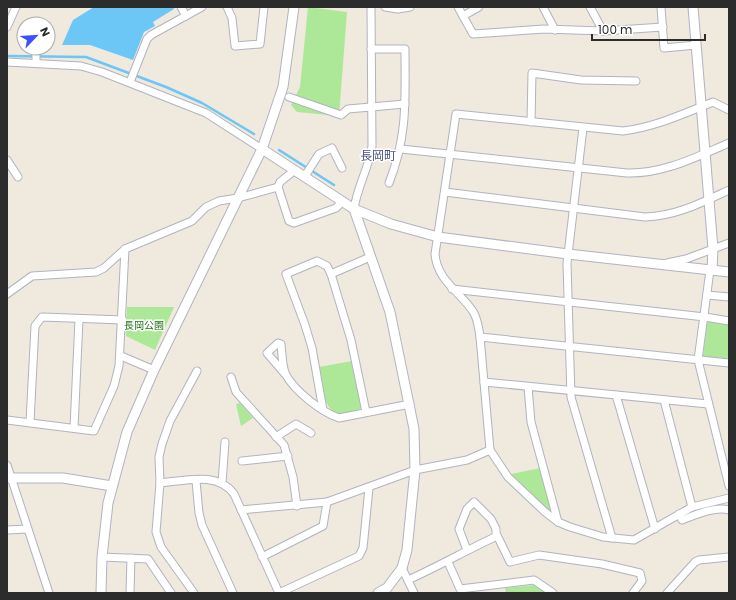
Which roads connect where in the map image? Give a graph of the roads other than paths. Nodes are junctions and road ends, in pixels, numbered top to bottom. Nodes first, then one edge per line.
1 (16, 7) edge
2 (181, 7) edge
3 (202, 7) edge
4 (228, 7) edge
5 (264, 7) edge
6 (294, 7) edge
7 (371, 7) edge
8 (385, 7) edge
9 (410, 7) edge
10 (458, 7) edge
11 (480, 7) edge
12 (543, 7) edge
13 (590, 7) edge
14 (661, 7) edge
15 (693, 7) edge
16 (186, 16) junction
17 (463, 16) junction
18 (7, 27) edge
19 (663, 27) junction
20 (555, 30) junction
21 (603, 31) junction
22 (696, 45) junction
23 (371, 49) junction
24 (36, 56) edge
25 (7, 62) edge
26 (36, 62) junction
27 (130, 80) junction
28 (636, 81) dead end
29 (289, 97) dead end
30 (405, 104) junction
31 (372, 106) junction
32 (702, 106) junction
33 (729, 110) edge
34 (531, 122) junction
35 (583, 128) junction
36 (729, 143) edge
37 (262, 149) junction
38 (401, 149) junction
39 (705, 153) junction
40 (451, 154) junction
41 (7, 160) edge
42 (342, 168) dead end
43 (577, 168) junction
44 (295, 170) junction
45 (306, 175) junction
46 (18, 177) dead end
47 (389, 183) dead end
48 (278, 187) junction
49 (729, 190) edge
50 (445, 192) junction
51 (238, 198) junction
52 (343, 200) junction
53 (709, 200) junction
54 (573, 209) junction
55 (354, 210) junction
56 (438, 237) junction
57 (729, 243) edge
58 (125, 249) junction
59 (713, 249) junction
60 (568, 254) junction
61 (370, 257) junction
62 (660, 264) junction
63 (711, 270) junction
64 (729, 272) edge
65 (330, 274) junction
66 (452, 289) junction
67 (7, 294) edge
68 (707, 295) junction
69 (729, 297) edge
70 (569, 302) junction
71 (705, 317) junction
72 (79, 319) junction
73 (123, 320) junction
74 (729, 321) edge
75 (480, 337) junction
76 (570, 346) junction
77 (121, 356) junction
78 (698, 360) junction
79 (729, 363) edge
80 (154, 370) junction
81 (197, 371) dead end
82 (285, 374) dead end
83 (231, 377) dead end
84 (484, 382) junction
85 (528, 387) junction
86 (571, 391) junction
87 (616, 395) junction
88 (664, 400) junction
89 (410, 404) junction
90 (708, 404) junction
91 (323, 410) junction
92 (366, 412) junction
93 (7, 420) edge
94 (30, 422) junction
95 (74, 428) junction
96 (311, 433) dead end
97 (276, 437) junction
98 (225, 442) dead end
99 (490, 450) junction
100 (288, 456) junction
101 (242, 461) dead end
102 (7, 465) edge
103 (415, 470) junction
104 (9, 478) edge
105 (196, 481) junction
106 (160, 483) junction
107 (222, 483) junction
108 (112, 486) junction
109 (729, 486) edge
110 (369, 488) junction
111 (729, 498) edge
112 (327, 502) junction
113 (297, 506) junction
114 (692, 507) junction
115 (241, 510) junction
116 (729, 510) edge
117 (679, 514) junction
118 (558, 522) junction
119 (27, 529) junction
120 (655, 529) junction
121 (7, 530) edge
122 (497, 536) junction
123 (612, 538) junction
124 (467, 550) junction
125 (102, 557) junction
126 (262, 557) junction
127 (729, 557) edge
128 (131, 558) junction
129 (448, 562) junction
130 (402, 568) junction
131 (408, 580) junction
132 (49, 593) edge
133 (101, 593) edge
134 (130, 593) edge
135 (171, 593) edge
136 (194, 593) edge
137 (233, 593) edge
138 (279, 593) edge
139 (378, 593) edge
140 (414, 593) edge
141 (553, 593) edge
142 (633, 593) edge
143 (667, 593) edge

1 - 18 street
2 - 16 street
3 - 16 street
4 - 5 street
6 - 37 street
7 - 23 street
8 - 9 street
10 - 17 street
11 - 17 street
12 - 20 street
13 - 21 street
14 - 19 street
15 - 22 street
16 - 27 street
17 - 20 street
19 - 21 street
19 - 22 street
20 - 21 street
22 - 32 street
23 - 30 street
23 - 31 street
24 - 26 street
25 - 26 street
26 - 27 street
27 - 37 street
28 - 34 street
29 - 31 street
30 - 31 street
30 - 38 street
31 - 55 street
32 - 33 street
32 - 35 street
32 - 39 street
34 - 35 street
34 - 40 street
35 - 43 street
36 - 39 street
37 - 44 street
37 - 51 street
38 - 40 street
38 - 47 street
39 - 43 street
39 - 53 street
40 - 43 street
40 - 50 street
41 - 46 street
42 - 45 street
43 - 54 street
44 - 45 street
44 - 48 street
45 - 52 street
48 - 51 street
48 - 52 street
49 - 53 street
50 - 54 street
50 - 56 street
51 - 58 street
51 - 80 street
52 - 55 street
53 - 54 street
53 - 59 street
54 - 60 street
55 - 56 street
55 - 61 street
56 - 60 street
56 - 66 street
57 - 59 street
58 - 67 street
58 - 73 street
59 - 62 street
59 - 63 street
60 - 62 street
60 - 70 street
61 - 65 street
61 - 89 street
62 - 63 street
63 - 64 street
63 - 68 street
65 - 91 street
65 - 92 street
66 - 70 street
66 - 75 street
68 - 69 street
68 - 71 street
70 - 71 street
70 - 76 street
71 - 74 street
71 - 78 street
72 - 73 street
72 - 94 street
72 - 95 street
73 - 77 street
75 - 76 street
75 - 84 street
76 - 78 street
76 - 86 street
77 - 80 street
77 - 95 street
78 - 79 street
78 - 90 street
80 - 108 street
81 - 106 street
82 - 91 street
83 - 97 street
84 - 85 street
84 - 99 street
85 - 86 street
85 - 118 street
86 - 87 street
86 - 123 street
87 - 88 street
87 - 120 street
88 - 90 street
88 - 114 street
89 - 92 street
89 - 103 street
90 - 109 street
91 - 92 street
93 - 94 street
94 - 95 street
96 - 97 street
97 - 100 street
98 - 107 street
99 - 103 street
99 - 118 street
100 - 101 street
100 - 113 street
102 - 104 street
103 - 110 street
103 - 130 street
104 - 108 street
104 - 119 street
105 - 106 street
105 - 107 street
105 - 137 street
106 - 136 street
107 - 115 street
108 - 125 street
110 - 112 street
110 - 138 street
111 - 114 street
112 - 113 street
112 - 126 street
113 - 115 street
114 - 117 street
115 - 126 street
116 - 117 street
117 - 120 street
118 - 123 street
119 - 121 street
119 - 132 street
120 - 123 street
122 - 124 street
122 - 124 street
122 - 142 street
124 - 129 street
125 - 128 street
125 - 133 street
126 - 138 street
127 - 143 street
128 - 134 street
128 - 135 street
129 - 131 street
129 - 141 street
130 - 131 street
130 - 139 street
131 - 140 street

